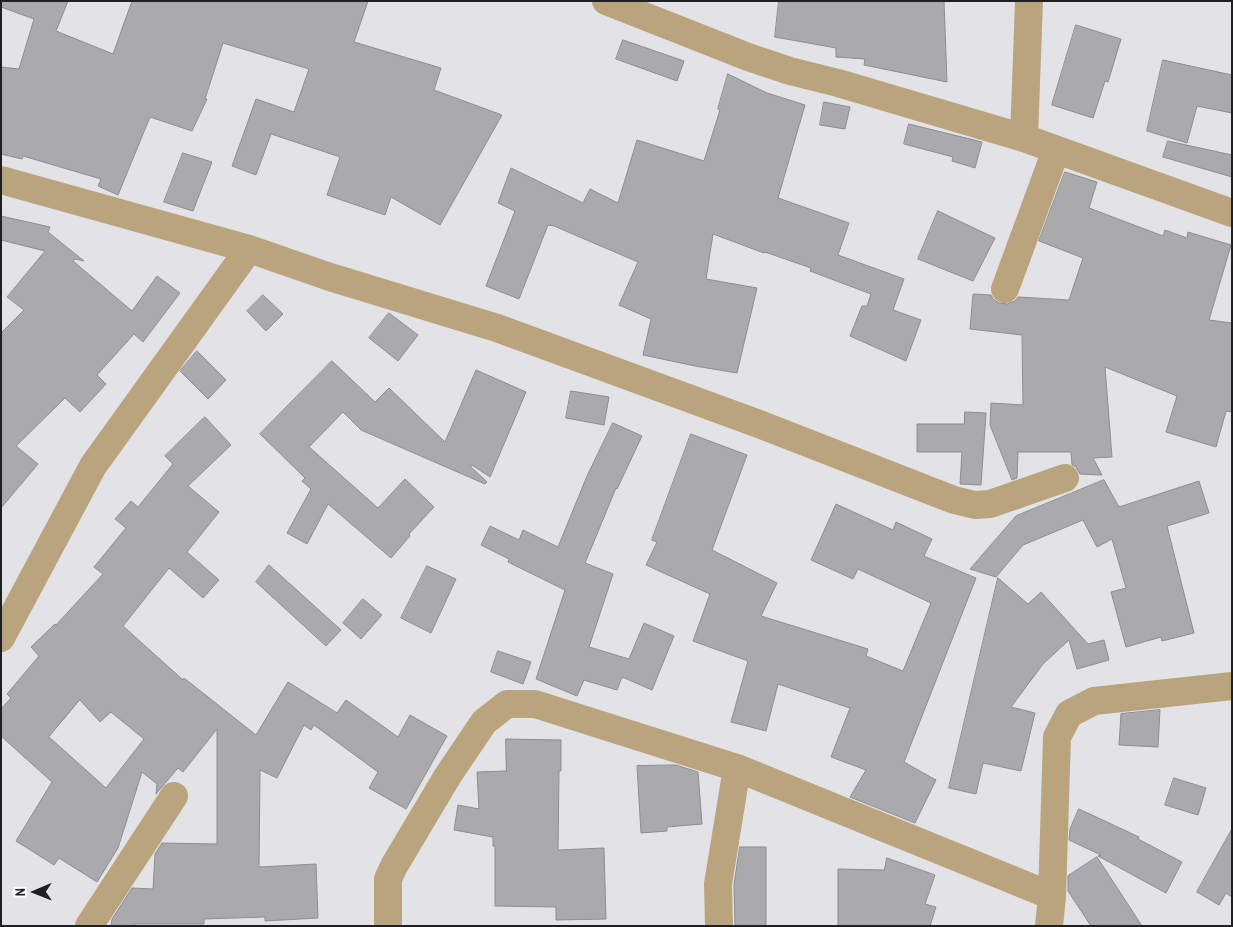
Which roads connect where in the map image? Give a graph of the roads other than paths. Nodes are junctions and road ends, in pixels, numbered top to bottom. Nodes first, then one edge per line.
1 (606, 1) edge
2 (1029, 1) edge
3 (1024, 138) junction
4 (1056, 150) junction
5 (1, 180) edge
6 (1232, 213) edge
7 (249, 249) junction
8 (1006, 289) dead end
9 (1065, 478) dead end
10 (1, 638) edge
11 (1232, 686) edge
12 (737, 768) junction
13 (174, 796) dead end
14 (1052, 896) junction
15 (90, 926) edge
16 (388, 926) edge
17 (719, 926) edge
18 (1050, 926) edge

1 - 3 street
2 - 3 street
3 - 4 street
4 - 6 street
4 - 8 street
5 - 7 street
7 - 9 street
7 - 10 street
11 - 14 street
12 - 14 street
12 - 16 street
12 - 17 street
13 - 15 street
14 - 18 street

